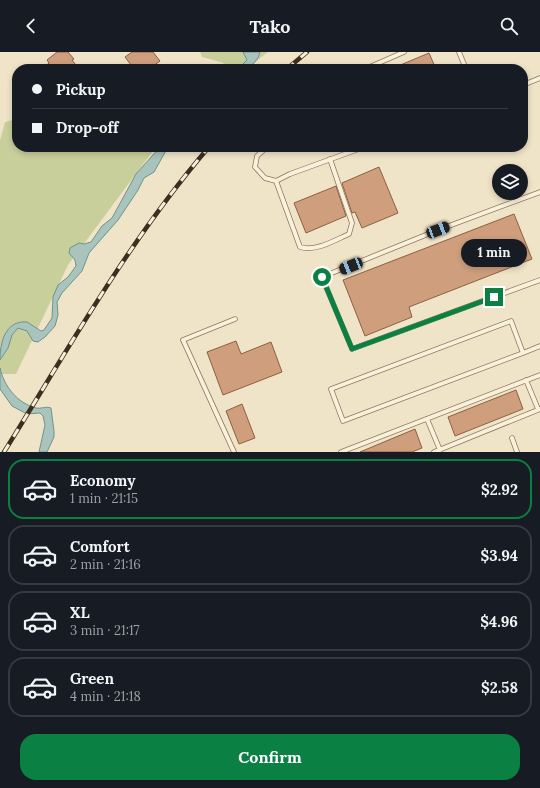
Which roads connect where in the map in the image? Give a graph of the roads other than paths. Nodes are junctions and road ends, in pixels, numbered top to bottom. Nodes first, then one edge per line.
1 (404, 52) edge
2 (459, 52) edge
3 (376, 64) edge
4 (464, 64) edge
5 (540, 78) edge
6 (528, 83) edge
7 (261, 152) edge
8 (350, 152) edge
9 (330, 159) junction
10 (276, 181) junction
11 (540, 192) edge
12 (540, 280) edge
13 (235, 319) dead end
14 (540, 346) edge
15 (523, 353) junction
16 (540, 375) edge
17 (526, 380) junction
18 (539, 409) edge
19 (427, 419) junction
20 (512, 438) dead end
21 (440, 450) junction
22 (234, 452) edge
23 (341, 452) edge
24 (434, 452) edge
25 (518, 452) edge

1 - 3 lane
2 - 4 lane
5 - 6 lane
7 - 10 lane
8 - 9 lane
9 - 10 lane
9 - 10 lane
11 - 12 lane
13 - 22 lane
14 - 15 lane
15 - 15 lane
16 - 17 lane
17 - 18 lane
17 - 19 lane
18 - 21 lane
19 - 21 lane
19 - 23 lane
20 - 25 lane
21 - 24 lane

